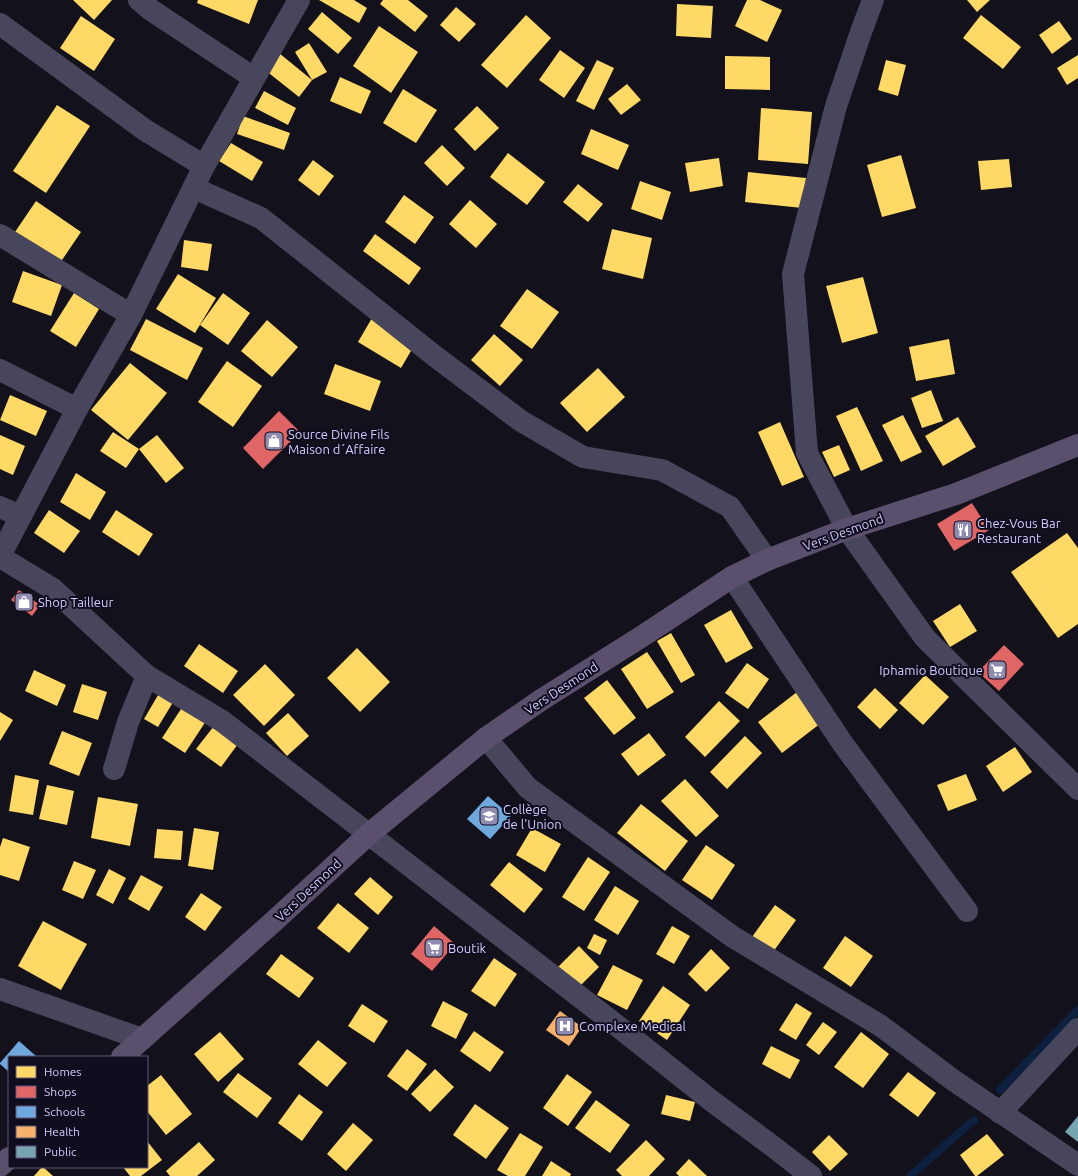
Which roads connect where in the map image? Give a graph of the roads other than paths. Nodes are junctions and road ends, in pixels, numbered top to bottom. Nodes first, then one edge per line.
1 (139, 0) edge
2 (299, 0) edge
3 (873, 0) edge
4 (0, 24) edge
5 (254, 78) junction
6 (204, 166) junction
7 (194, 188) junction
8 (0, 235) edge
9 (131, 315) junction
10 (0, 370) edge
11 (76, 409) junction
12 (1078, 445) edge
13 (0, 507) edge
14 (21, 516) junction
15 (847, 529) junction
16 (0, 557) edge
17 (766, 560) junction
18 (732, 577) junction
19 (147, 676) junction
20 (486, 738) junction
21 (114, 768) dead end
22 (1078, 789) edge
23 (368, 834) junction
24 (967, 911) dead end
25 (0, 989) edge
26 (1078, 1030) edge
27 (142, 1039) junction
28 (123, 1056) edge
29 (1000, 1113) junction
30 (8, 1159) edge
31 (1078, 1165) edge
32 (0, 1166) edge
33 (811, 1176) edge

1 - 5 street
2 - 5 street
3 - 15 street
4 - 6 street
5 - 6 street
6 - 7 street
7 - 9 street
7 - 17 street
8 - 9 street
9 - 11 street
10 - 11 street
11 - 14 street
12 - 15 main road, Vers Desmond
13 - 14 street
14 - 16 street
15 - 17 main road, Vers Desmond
15 - 22 street
16 - 19 street
17 - 18 main road, Vers Desmond
18 - 20 main road, Vers Desmond
18 - 24 street
19 - 21 street
19 - 23 street
20 - 23 main road, Vers Desmond
20 - 29 street
23 - 27 main road, Vers Desmond
23 - 33 street
25 - 27 street
26 - 29 street
27 - 28 main road, Vers Desmond
29 - 31 street
30 - 32 main road

